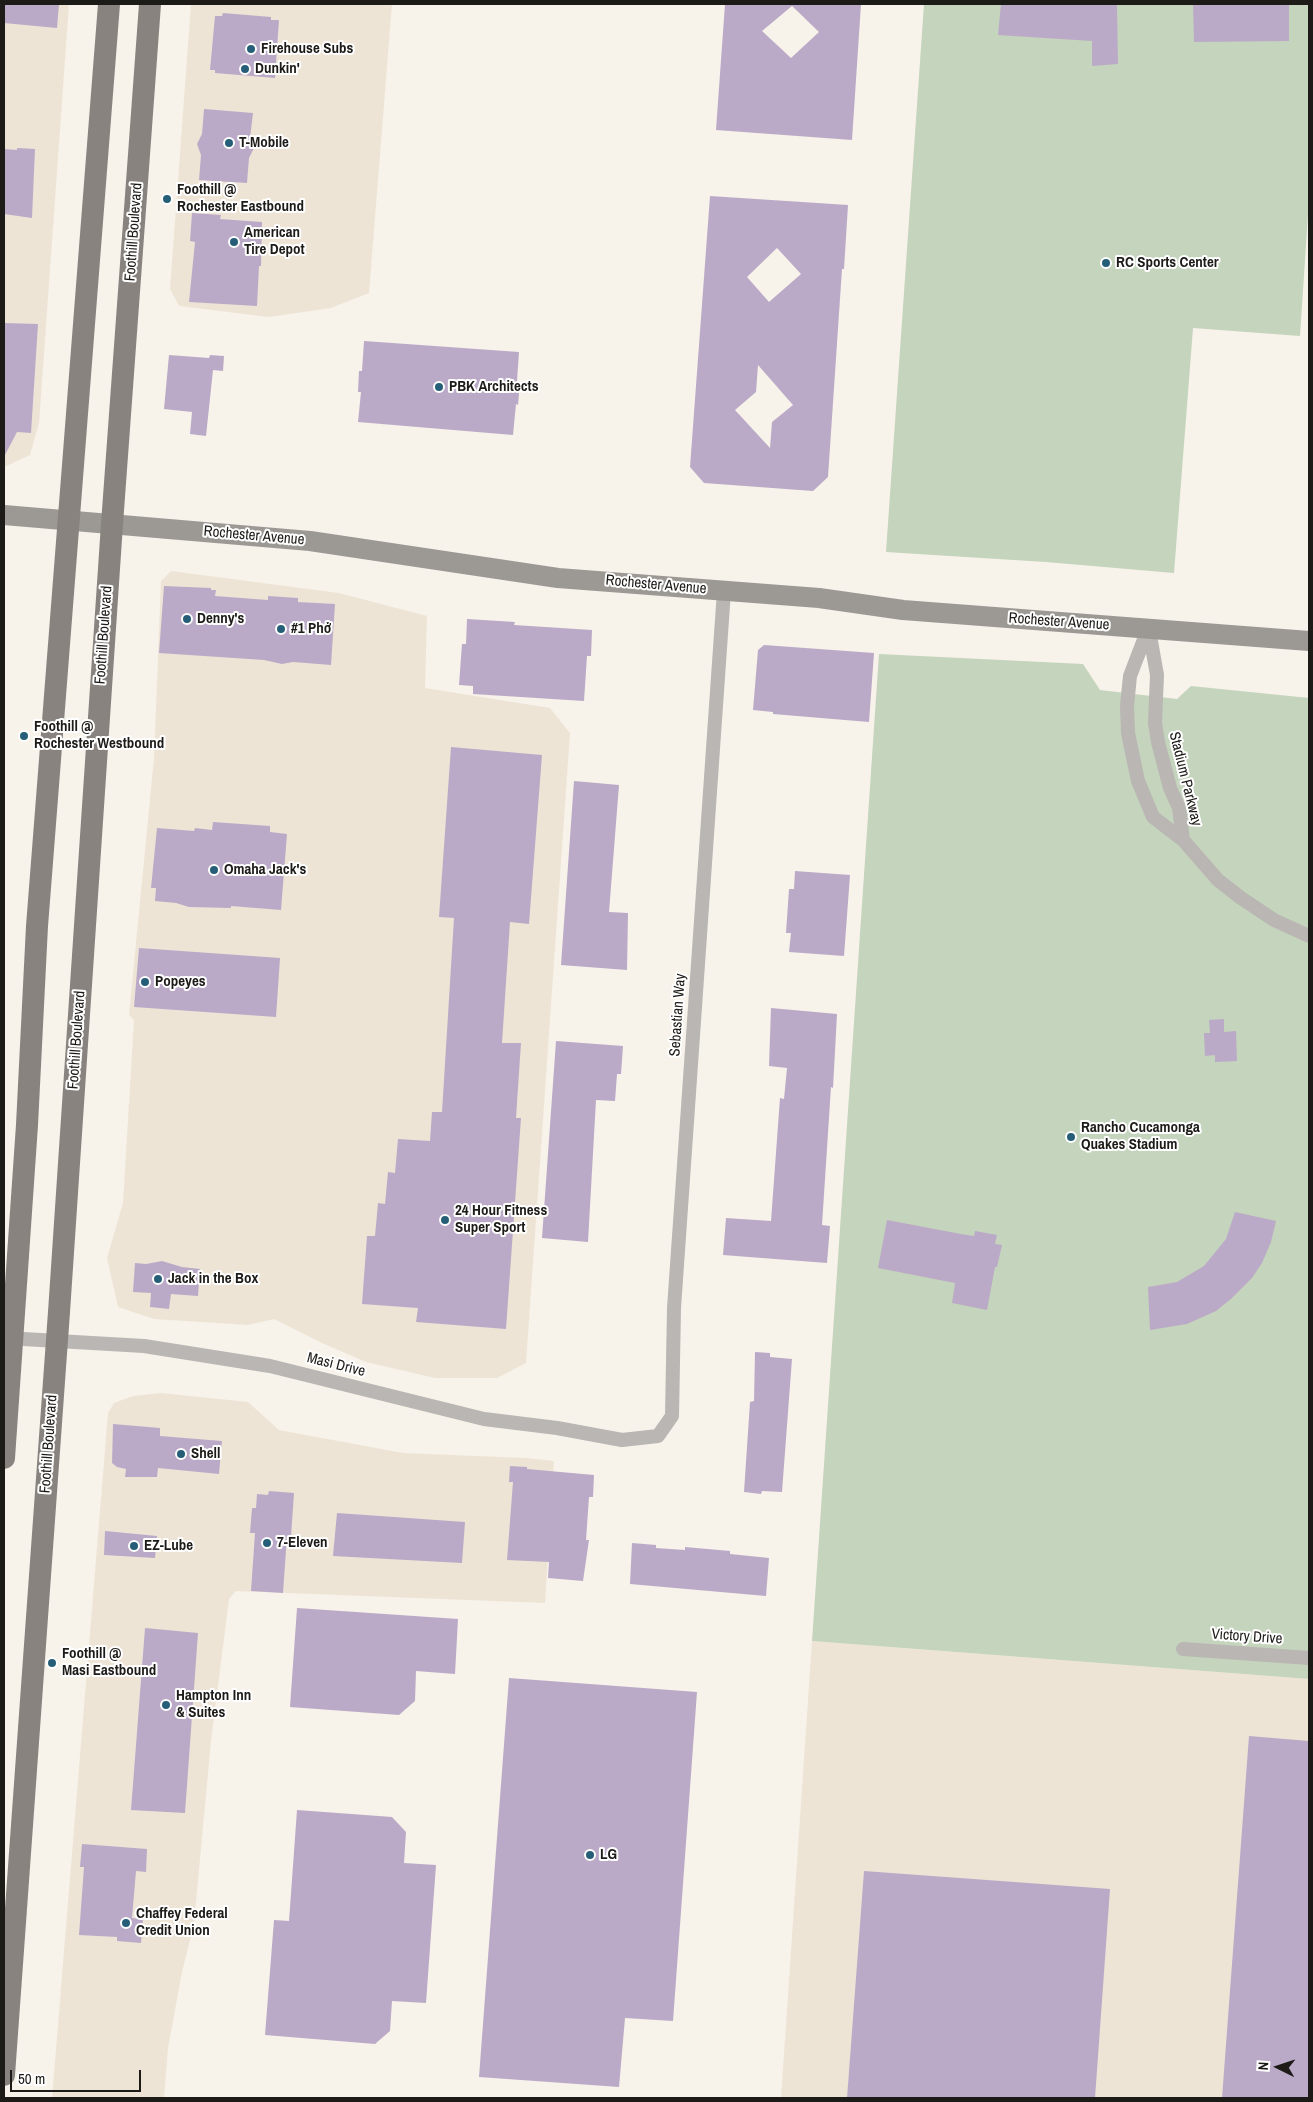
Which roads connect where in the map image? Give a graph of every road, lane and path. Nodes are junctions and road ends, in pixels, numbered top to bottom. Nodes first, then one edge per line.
1 (109, 4) edge
2 (150, 4) edge
3 (4, 515) edge
4 (68, 521) junction
5 (112, 524) junction
6 (724, 591) junction
7 (1148, 629) junction
8 (1309, 641) edge
9 (1183, 840) junction
10 (1309, 936) edge
11 (8, 1338) edge
12 (57, 1341) junction
13 (658, 1436) joint
14 (4, 1458) edge
15 (1183, 1649) dead end
16 (1309, 1658) edge
17 (4, 2075) edge

1 - 4 main road
2 - 5 main road, Foothill Boulevard
3 - 4 main road, Rochester Avenue
4 - 5 main road, Rochester Avenue
4 - 11 main road
5 - 6 main road, Rochester Avenue
5 - 12 main road, Foothill Boulevard
6 - 7 main road, Rochester Avenue
6 - 13 street, Sebastian Way
7 - 8 main road, Rochester Avenue
7 - 9 street, Stadium Parkway
7 - 9 street, Stadium Parkway
9 - 10 street, Stadium Parkway
11 - 12 street, Masi Drive
11 - 14 main road
12 - 13 street, Masi Drive
12 - 17 main road, Foothill Boulevard
15 - 16 street, Victory Drive

